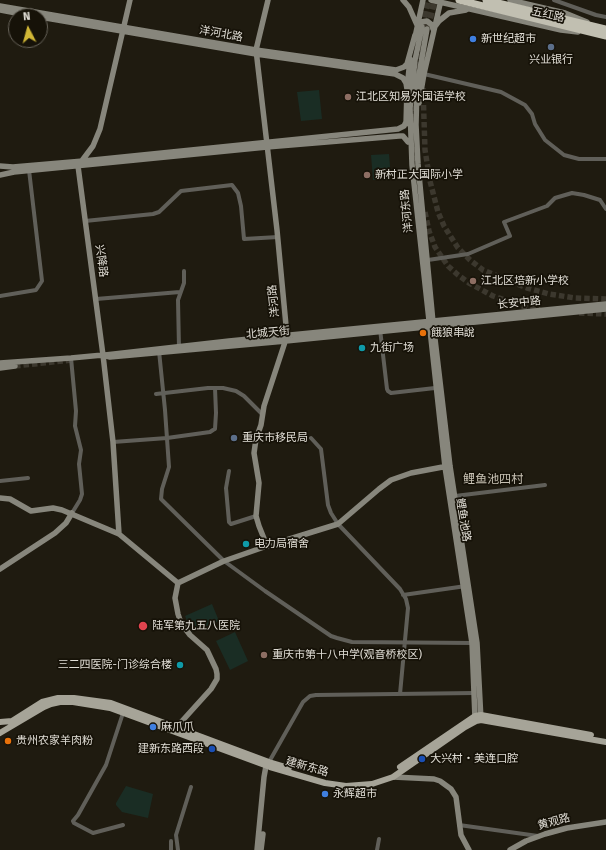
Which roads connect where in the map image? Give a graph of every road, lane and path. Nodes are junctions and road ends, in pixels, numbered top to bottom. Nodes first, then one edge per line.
1 (130, 0) edge
2 (268, 0) edge
3 (403, 0) edge
4 (423, 0) edge
5 (431, 0) edge
6 (459, 0) edge
7 (469, 0) edge
8 (486, 0) edge
9 (510, 0) edge
10 (554, 0) edge
11 (440, 1) edge
12 (0, 6) edge
13 (471, 9) junction
14 (606, 17) edge
15 (48, 18) edge
16 (563, 22) junction
17 (425, 28) junction
18 (124, 30) junction
19 (605, 32) edge
20 (415, 35) junction
21 (256, 52) junction
22 (424, 74) junction
23 (407, 89) junction
24 (406, 122) junction
25 (416, 125) junction
26 (408, 142) junction
27 (267, 145) junction
28 (606, 159) edge
29 (83, 161) junction
30 (412, 165) junction
31 (78, 166) junction
32 (0, 168) edge
33 (14, 169) junction
34 (29, 170) junction
35 (0, 174) edge
36 (606, 209) edge
37 (85, 221) junction
38 (278, 237) junction
39 (428, 260) junction
40 (184, 271) dead end
41 (180, 292) junction
42 (0, 296) edge
43 (96, 299) junction
44 (606, 304) edge
45 (606, 309) edge
46 (431, 324) junction
47 (380, 329) junction
48 (287, 338) junction
49 (179, 348) junction
50 (158, 350) junction
51 (103, 355) junction
52 (71, 358) junction
53 (0, 363) edge
54 (15, 366) tunnel mouth
55 (0, 368) edge
56 (215, 388) junction
57 (435, 388) junction
58 (156, 394) dead end
59 (164, 394) junction
60 (262, 414) junction
61 (167, 438) junction
62 (311, 438) dead end
63 (113, 442) junction
64 (447, 466) junction
65 (229, 471) dead end
66 (28, 478) dead end
67 (0, 481) edge
68 (545, 485) dead end
69 (455, 496) junction
70 (0, 498) edge
71 (72, 513) junction
72 (256, 516) junction
73 (338, 524) junction
74 (119, 534) junction
75 (267, 546) junction
76 (224, 561) junction
77 (0, 569) edge
78 (178, 583) junction
79 (467, 586) junction
80 (403, 595) junction
81 (405, 643) junction
82 (475, 643) junction
83 (474, 693) junction
84 (400, 694) junction
85 (123, 713) junction
86 (478, 718) junction
87 (0, 722) edge
88 (174, 729) junction
89 (0, 733) edge
90 (606, 738) edge
91 (606, 742) edge
92 (268, 765) junction
93 (393, 777) junction
94 (191, 787) dead end
95 (606, 822) edge
96 (123, 825) dead end
97 (459, 825) junction
98 (606, 825) edge
99 (540, 836) junction
100 (379, 838) dead end
101 (171, 841) dead end
102 (171, 850) edge
103 (178, 850) edge
104 (257, 850) edge
105 (261, 850) edge
106 (377, 850) edge
107 (468, 850) edge
108 (510, 850) edge
109 (516, 850) edge

1 - 18 street
2 - 21 street, 洋河路
3 - 17 street
4 - 17 street
5 - 11 street, 五红路
6 - 16 highway
7 - 13 street
8 - 16 highway
9 - 19 street, 五红路
10 - 14 street
11 - 13 street, 五红路
11 - 17 street
12 - 18 street, 洋河北路
13 - 17 street
13 - 19 street, 五红路
15 - 18 street, 洋河北路
16 - 19 highway, 五红路
17 - 20 street
17 - 22 street
17 - 25 street, 洋河东路
17 - 30 street, 洋河东路
18 - 21 street, 洋河北路
18 - 29 street
20 - 21 street, 洋河北路
20 - 23 street
21 - 23 street, 洋河北路
21 - 27 street, 洋河路
22 - 25 street
22 - 28 street
23 - 24 street
24 - 26 street
24 - 27 street
25 - 39 street, 洋河东路
26 - 27 street
26 - 30 street
27 - 29 street
27 - 31 street
27 - 38 street, 洋河路
29 - 31 street
29 - 33 street
30 - 46 street, 洋河东路
31 - 34 street
31 - 37 street, 兴降路
32 - 33 street
33 - 34 street
33 - 35 street
34 - 42 street
36 - 39 street
37 - 38 street
37 - 43 street, 兴降路
38 - 48 street, 洋河路
39 - 46 street, 洋河东路
40 - 41 street
41 - 43 street
41 - 49 street
43 - 51 street, 兴降路
44 - 46 street, 长安中路
45 - 46 street, 长安中路
46 - 47 street, 北城天街
46 - 57 street, 鲤鱼池路
46 - 64 street, 鲤鱼池路
47 - 48 street, 北城天街
47 - 57 street
48 - 49 street, 北城天街
48 - 60 street, 洋河路
49 - 50 street, 北城天街
50 - 51 street, 北城天街
50 - 59 street
51 - 52 street, 北城天街
51 - 63 street, 兴降路
52 - 53 street, 北城天街
52 - 71 street
54 - 55 street
56 - 59 street
56 - 60 street
56 - 61 street
57 - 64 street, 鲤鱼池路
58 - 59 street
59 - 61 street
60 - 72 street, 洋河路
61 - 63 street
61 - 76 street
62 - 73 street
63 - 74 street, 兴降路
64 - 69 street, 鲤鱼池路
64 - 73 street
64 - 79 street, 鲤鱼池路
65 - 72 street
66 - 67 street
68 - 69 street
69 - 79 street, 鲤鱼池路
70 - 71 street
71 - 74 street
71 - 77 street
72 - 75 street, 洋河路
73 - 75 street
73 - 80 street
74 - 78 street
75 - 76 street
76 - 78 street
76 - 81 street
78 - 88 street
79 - 80 street
79 - 82 street, 鲤鱼池路
80 - 81 street
81 - 82 street
81 - 84 street
82 - 83 street, 鲤鱼池路
82 - 86 street, 鲤鱼池路
83 - 84 street
83 - 86 street, 鲤鱼池路
84 - 92 street
85 - 88 main road, 建新东路
85 - 89 main road, 建新东路
85 - 96 street
86 - 90 main road
86 - 91 main road
86 - 92 main road, 建新东路
86 - 93 main road, 建新东路
87 - 88 main road, 建新东路
88 - 92 main road, 建新东路
92 - 93 main road, 建新东路
92 - 104 street
92 - 105 street
93 - 97 street
94 - 103 street
95 - 99 street, 黄观路
97 - 99 street
97 - 107 street
98 - 109 street, 黄观路
99 - 108 street, 黄观路
100 - 106 street
101 - 102 street

